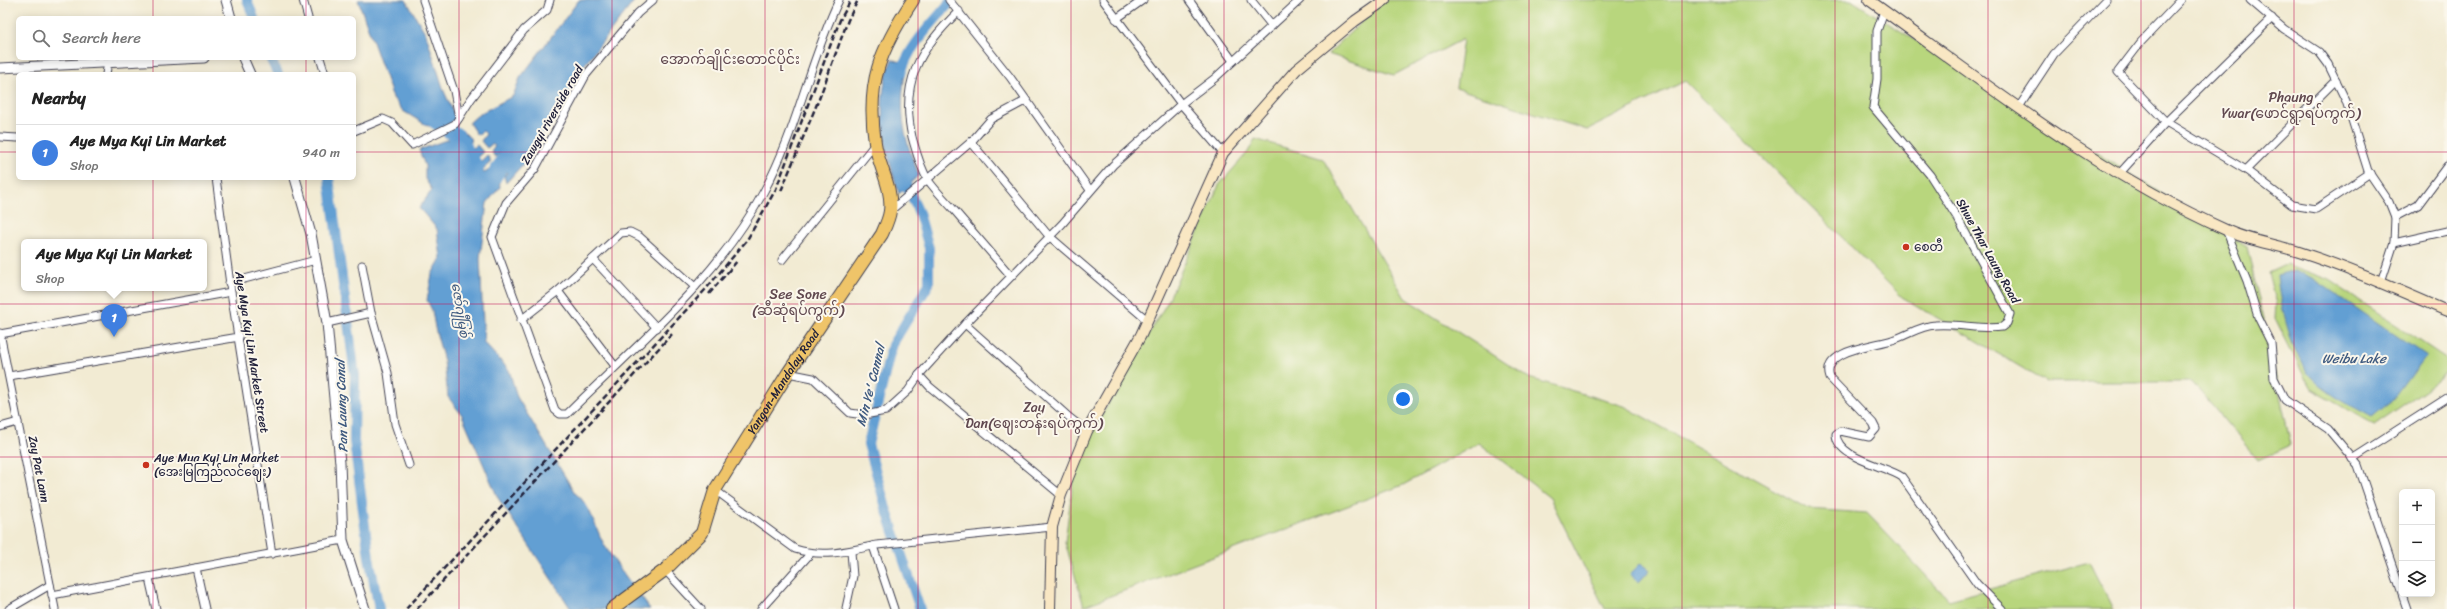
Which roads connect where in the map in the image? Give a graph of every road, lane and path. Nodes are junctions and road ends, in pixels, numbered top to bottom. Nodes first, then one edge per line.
1 (226, 0) edge
2 (303, 0) edge
3 (423, 0) edge
4 (550, 0) edge
5 (653, 0) edge
6 (839, 0) edge
7 (913, 0) edge
8 (1103, 0) edge
9 (1143, 0) edge
10 (1189, 0) edge
11 (1251, 0) edge
12 (1300, 0) edge
13 (1385, 0) edge
14 (1869, 0) edge
15 (2106, 0) edge
16 (2180, 0) edge
17 (2250, 0) edge
18 (950, 1) edge
19 (959, 11) junction
20 (1884, 11) junction
21 (230, 16) edge
22 (307, 16) edge
23 (2272, 18) junction
24 (1116, 19) junction
25 (1272, 26) junction
26 (156, 60) edge
27 (244, 60) edge
28 (321, 60) edge
29 (108, 62) junction
30 (1233, 62) junction
31 (0, 68) edge
32 (106, 72) edge
33 (249, 72) edge
34 (324, 72) edge
35 (2336, 80) junction
36 (1025, 101) junction
37 (1181, 104) junction
38 (2019, 107) junction
39 (459, 118) junction
40 (2166, 122) junction
41 (356, 129) edge
42 (0, 137) edge
43 (16, 138) edge
44 (971, 142) junction
45 (875, 144) junction
46 (1223, 154) junction
47 (2447, 166) edge
48 (2246, 170) junction
49 (2120, 172) junction
50 (2370, 173) junction
51 (216, 180) edge
52 (296, 180) edge
53 (926, 181) junction
54 (1090, 190) junction
55 (895, 208) junction
56 (2395, 218) junction
57 (2226, 230) junction
58 (2447, 231) edge
59 (1050, 236) junction
60 (2394, 243) junction
61 (593, 258) junction
62 (316, 260) junction
63 (782, 260) dead end
64 (362, 265) dead end
65 (1011, 276) junction
66 (230, 283) junction
67 (2381, 283) junction
68 (695, 287) junction
69 (558, 291) junction
70 (231, 292) junction
71 (2447, 311) edge
72 (371, 313) junction
73 (521, 320) junction
74 (1147, 320) junction
75 (327, 323) junction
76 (965, 324) junction
77 (657, 328) junction
78 (0, 334) edge
79 (239, 337) junction
80 (615, 366) junction
81 (788, 372) junction
82 (919, 375) junction
83 (9, 376) junction
84 (2447, 398) edge
85 (18, 422) junction
86 (0, 427) edge
87 (1087, 431) junction
88 (2352, 459) junction
89 (409, 465) dead end
90 (715, 490) junction
91 (1061, 495) junction
92 (1052, 526) junction
93 (343, 540) junction
94 (875, 545) junction
95 (851, 552) junction
96 (272, 554) junction
97 (810, 554) junction
98 (196, 568) junction
99 (665, 570) junction
100 (149, 578) junction
101 (50, 584) junction
102 (52, 595) junction
103 (846, 608) edge
104 (9, 609) edge
105 (56, 609) edge
106 (156, 609) edge
107 (205, 609) edge
108 (366, 609) edge
109 (612, 609) edge
110 (701, 609) edge
111 (761, 609) edge
112 (894, 609) edge
113 (1050, 609) edge
114 (2002, 609) edge
115 (2406, 609) edge

1 - 21 street
2 - 22 street
3 - 39 street
4 - 39 street
5 - 73 street, Zawgyi riverside road
6 - 68 street
7 - 45 highway, Yangon-Mandalay Road
8 - 24 street
9 - 24 street
10 - 30 street
11 - 25 street
12 - 25 street
13 - 46 main road
14 - 20 main road
15 - 38 street
16 - 40 street
17 - 23 street
18 - 19 street
19 - 36 street
19 - 53 street
20 - 38 main road
20 - 114 street, Shwe Thar Laung Road
23 - 35 street
23 - 40 street
24 - 37 street
25 - 30 street
26 - 29 street
27 - 33 street
28 - 34 street
29 - 31 street
29 - 32 street
30 - 37 street
35 - 48 street
35 - 50 street
36 - 44 street
36 - 54 street
37 - 46 street
37 - 54 street
38 - 49 main road
39 - 41 street
40 - 48 street
40 - 49 street
42 - 43 street
44 - 53 street
44 - 59 street
45 - 55 highway, Yangon-Mandalay Road
45 - 63 street
46 - 74 main road
47 - 56 street
48 - 50 street
49 - 57 main road
50 - 56 street
51 - 66 street, Aye Mya Kyi Lin Market Street
52 - 62 street
53 - 55 street
53 - 65 street
54 - 59 street
55 - 81 highway, Yangon-Mandalay Road
56 - 60 street
57 - 67 main road
57 - 88 street
58 - 60 street
59 - 65 street
59 - 74 street
60 - 67 street
61 - 68 street
61 - 69 street
61 - 77 street
62 - 66 street
62 - 75 street
64 - 72 street
65 - 76 street
66 - 70 street, Aye Mya Kyi Lin Market Street
67 - 71 main road
68 - 77 street
69 - 73 street
69 - 80 street
70 - 78 street
70 - 79 street, Aye Mya Kyi Lin Market Street
72 - 75 street
72 - 89 street
73 - 80 street, Zawgyi riverside road
74 - 87 main road
75 - 93 street
76 - 82 street
76 - 87 street
77 - 80 street
78 - 83 street, Zay Pat Lann
79 - 83 street
79 - 96 street, Aye Mya Kyi Lin Market Street
81 - 82 street
81 - 90 highway, Yangon-Mandalay Road
82 - 91 street
83 - 85 street, Zay Pat Lann
84 - 88 street
85 - 86 street
85 - 101 street, Zay Pat Lann
87 - 91 main road
88 - 115 street
90 - 97 street
90 - 99 highway, Yangon-Mandalay Road
91 - 92 main road
92 - 94 street
92 - 113 main road
93 - 96 street
93 - 108 street
94 - 95 street
94 - 112 street
95 - 97 street
95 - 103 street
96 - 98 street
97 - 111 street
98 - 100 street
98 - 107 street
99 - 109 highway, Yangon-Mandalay Road
99 - 110 street
100 - 102 street
100 - 106 street
101 - 102 street, Zay Pat Lann
101 - 104 street
102 - 105 street, Zay Pat Lann

